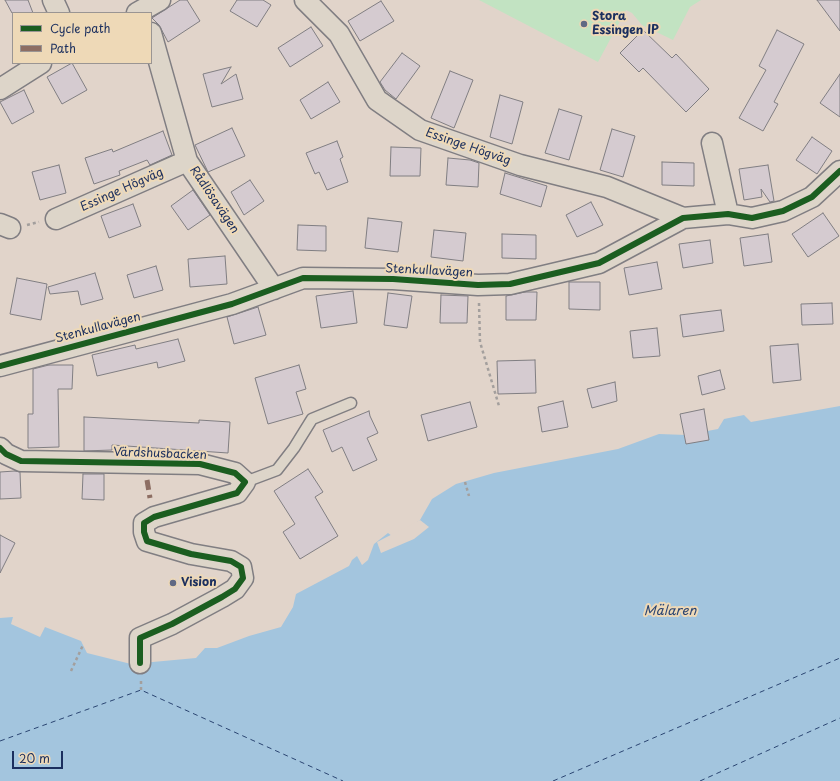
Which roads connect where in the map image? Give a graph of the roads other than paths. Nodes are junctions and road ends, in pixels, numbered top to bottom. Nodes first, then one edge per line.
1 (53, 0) edge
2 (305, 0) edge
3 (59, 12) edge
4 (152, 37) edge
5 (39, 64) edge
6 (0, 89) edge
7 (712, 143) dead end
8 (187, 161) junction
9 (840, 170) edge
10 (840, 190) edge
11 (812, 197) junction
12 (728, 214) junction
13 (683, 218) junction
14 (56, 219) road end
15 (274, 289) junction
16 (0, 366) edge
17 (351, 403) dead end
18 (0, 448) edge
19 (245, 482) junction
20 (140, 663) dead end

1 - 3 street
2 - 13 street, Essinge Högväg
4 - 8 street, Rådlösavägen
5 - 6 street
7 - 12 street
8 - 14 street, Essinge Högväg
8 - 15 street, Rådlösavägen
9 - 11 street, Stenkullavägen
10 - 11 street
11 - 12 street, Stenkullavägen
12 - 13 street, Stenkullavägen
13 - 15 street, Stenkullavägen
15 - 16 street, Stenkullavägen
17 - 19 lane
18 - 19 street, Värdshusbacken
19 - 20 street

